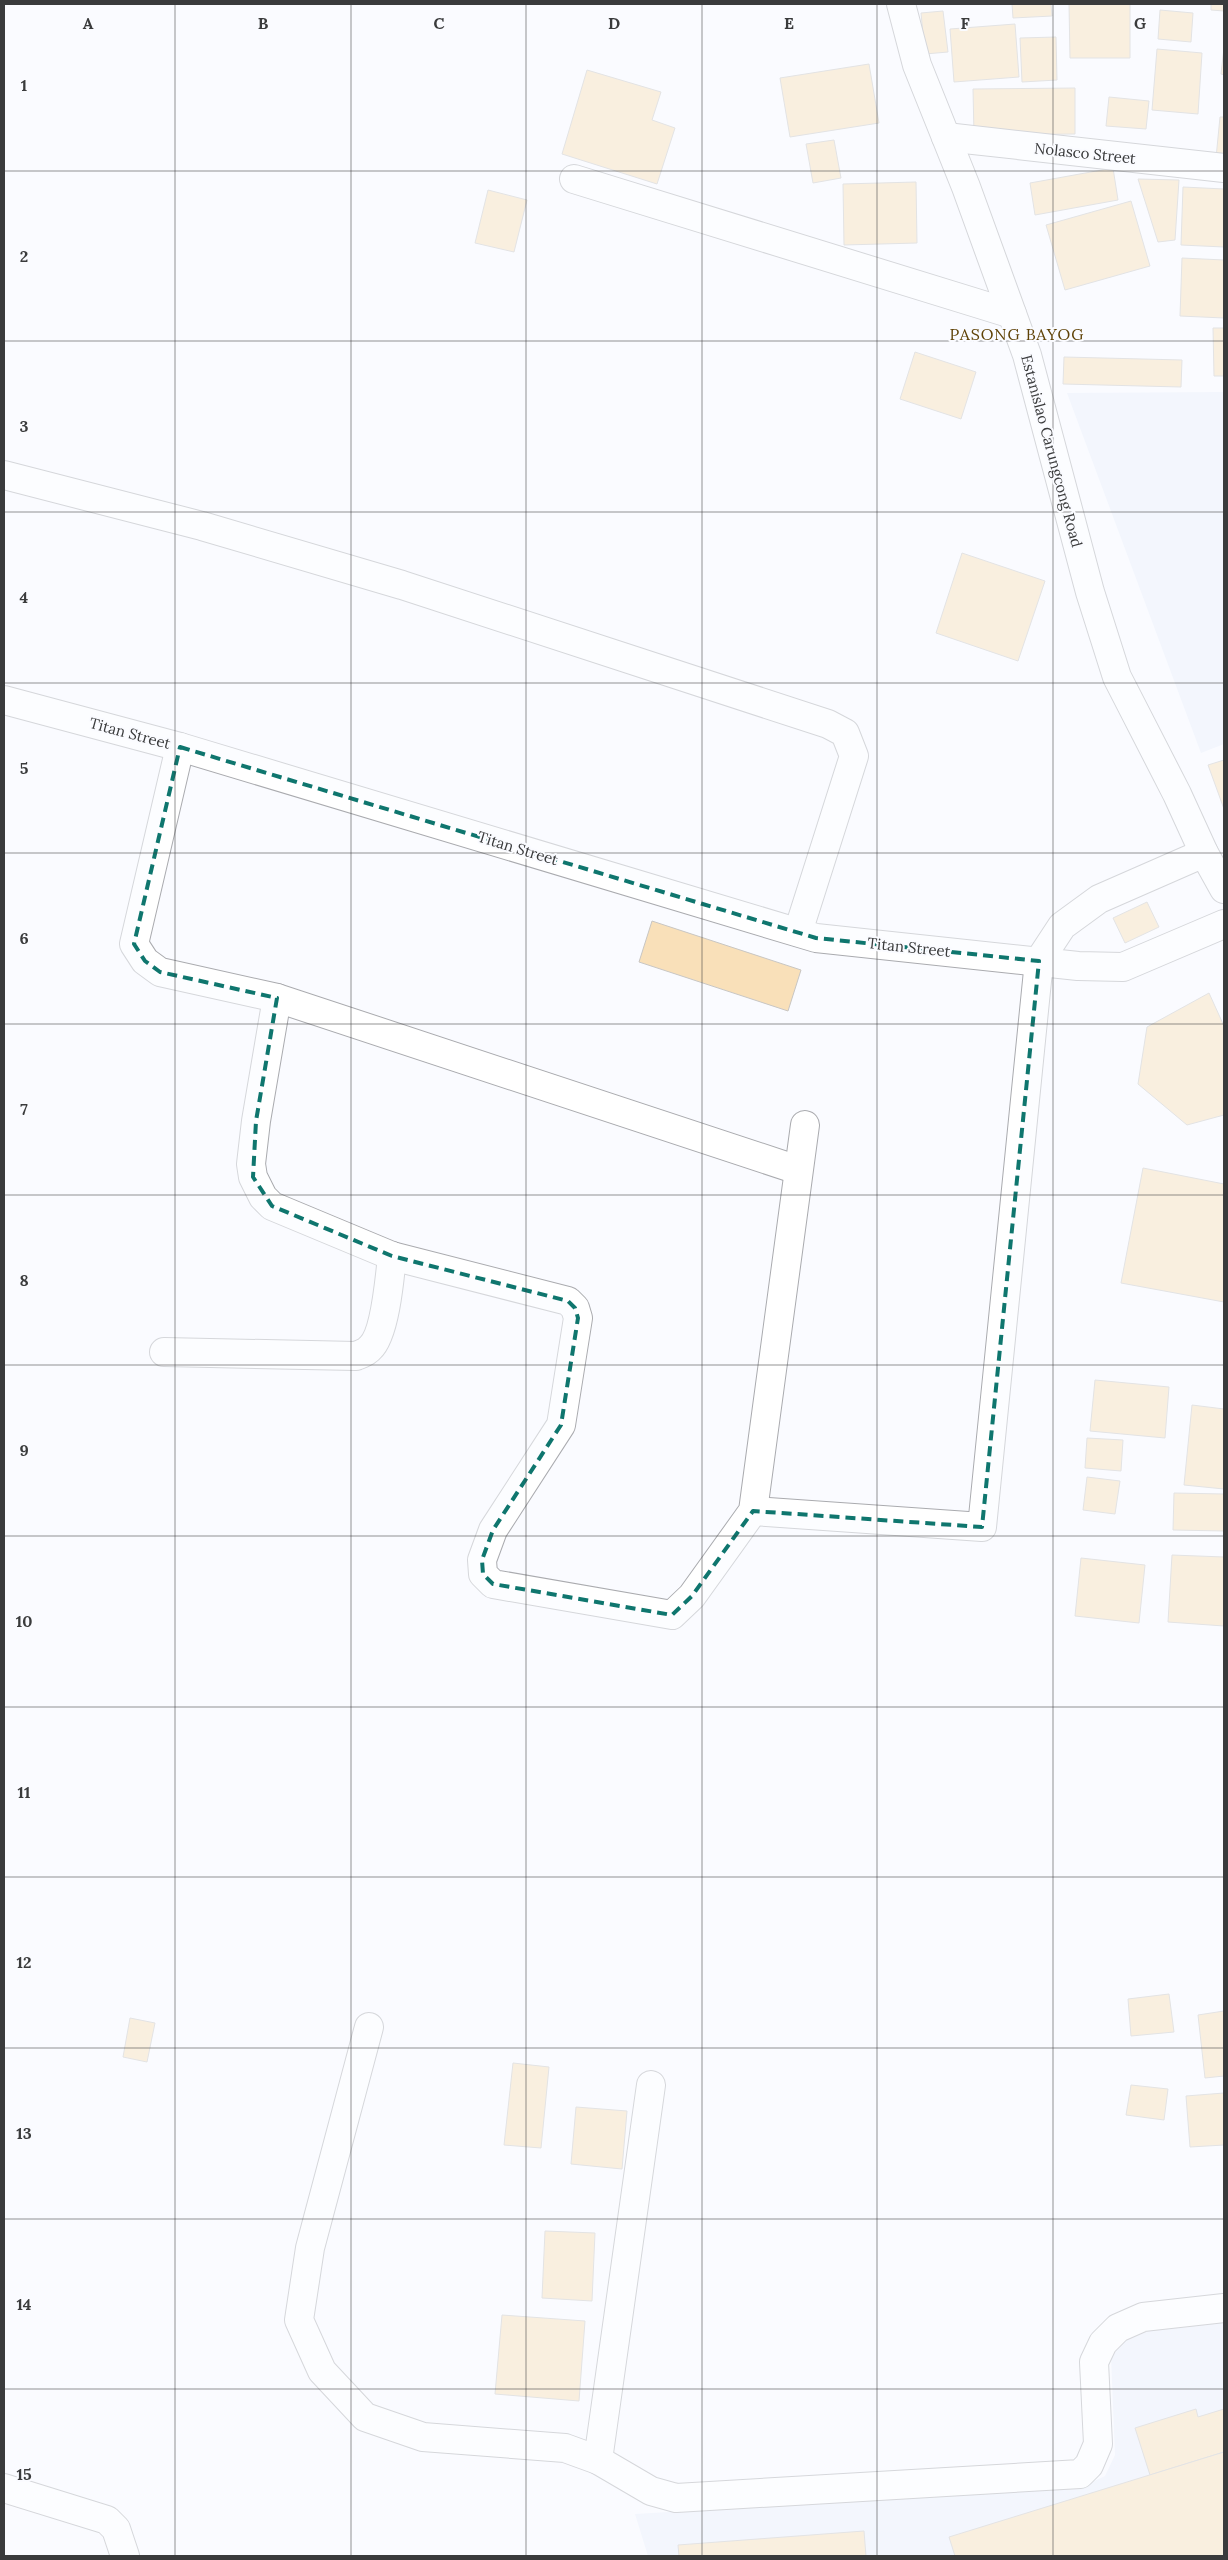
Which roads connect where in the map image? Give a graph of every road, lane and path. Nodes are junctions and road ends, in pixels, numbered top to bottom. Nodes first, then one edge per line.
1 (901, 4) edge
2 (946, 137) junction
3 (1224, 168) edge
4 (574, 179) dead end
5 (1012, 314) junction
6 (4, 475) edge
7 (4, 700) edge
8 (180, 747) junction
9 (1204, 853) junction
10 (1224, 889) edge
11 (1224, 924) edge
12 (798, 932) junction
13 (1039, 960) junction
14 (277, 998) junction
15 (805, 1125) dead end
16 (798, 1170) junction
17 (392, 1256) junction
18 (164, 1352) dead end
19 (753, 1511) junction
20 (369, 2027) dead end
21 (651, 2085) dead end
22 (1224, 2308) edge
23 (598, 2460) junction
24 (4, 2488) edge
25 (125, 2556) edge

1 - 2 street, Estanislao Carungcong Road
2 - 3 street, Nolasco Street
2 - 5 street, Estanislao Carungcong Road
4 - 5 street
5 - 9 street, Estanislao Carungcong Road
6 - 12 street
7 - 8 street, Titan Street
8 - 12 street, Titan Street
8 - 14 street
9 - 10 street, Estanislao Carungcong Road
9 - 13 street
11 - 13 street, Titan Street
12 - 13 street, Titan Street
13 - 19 street
14 - 16 street
14 - 17 street
15 - 16 street
16 - 19 street
17 - 18 street
17 - 19 street
20 - 23 street
21 - 23 street
22 - 23 street
24 - 25 street

